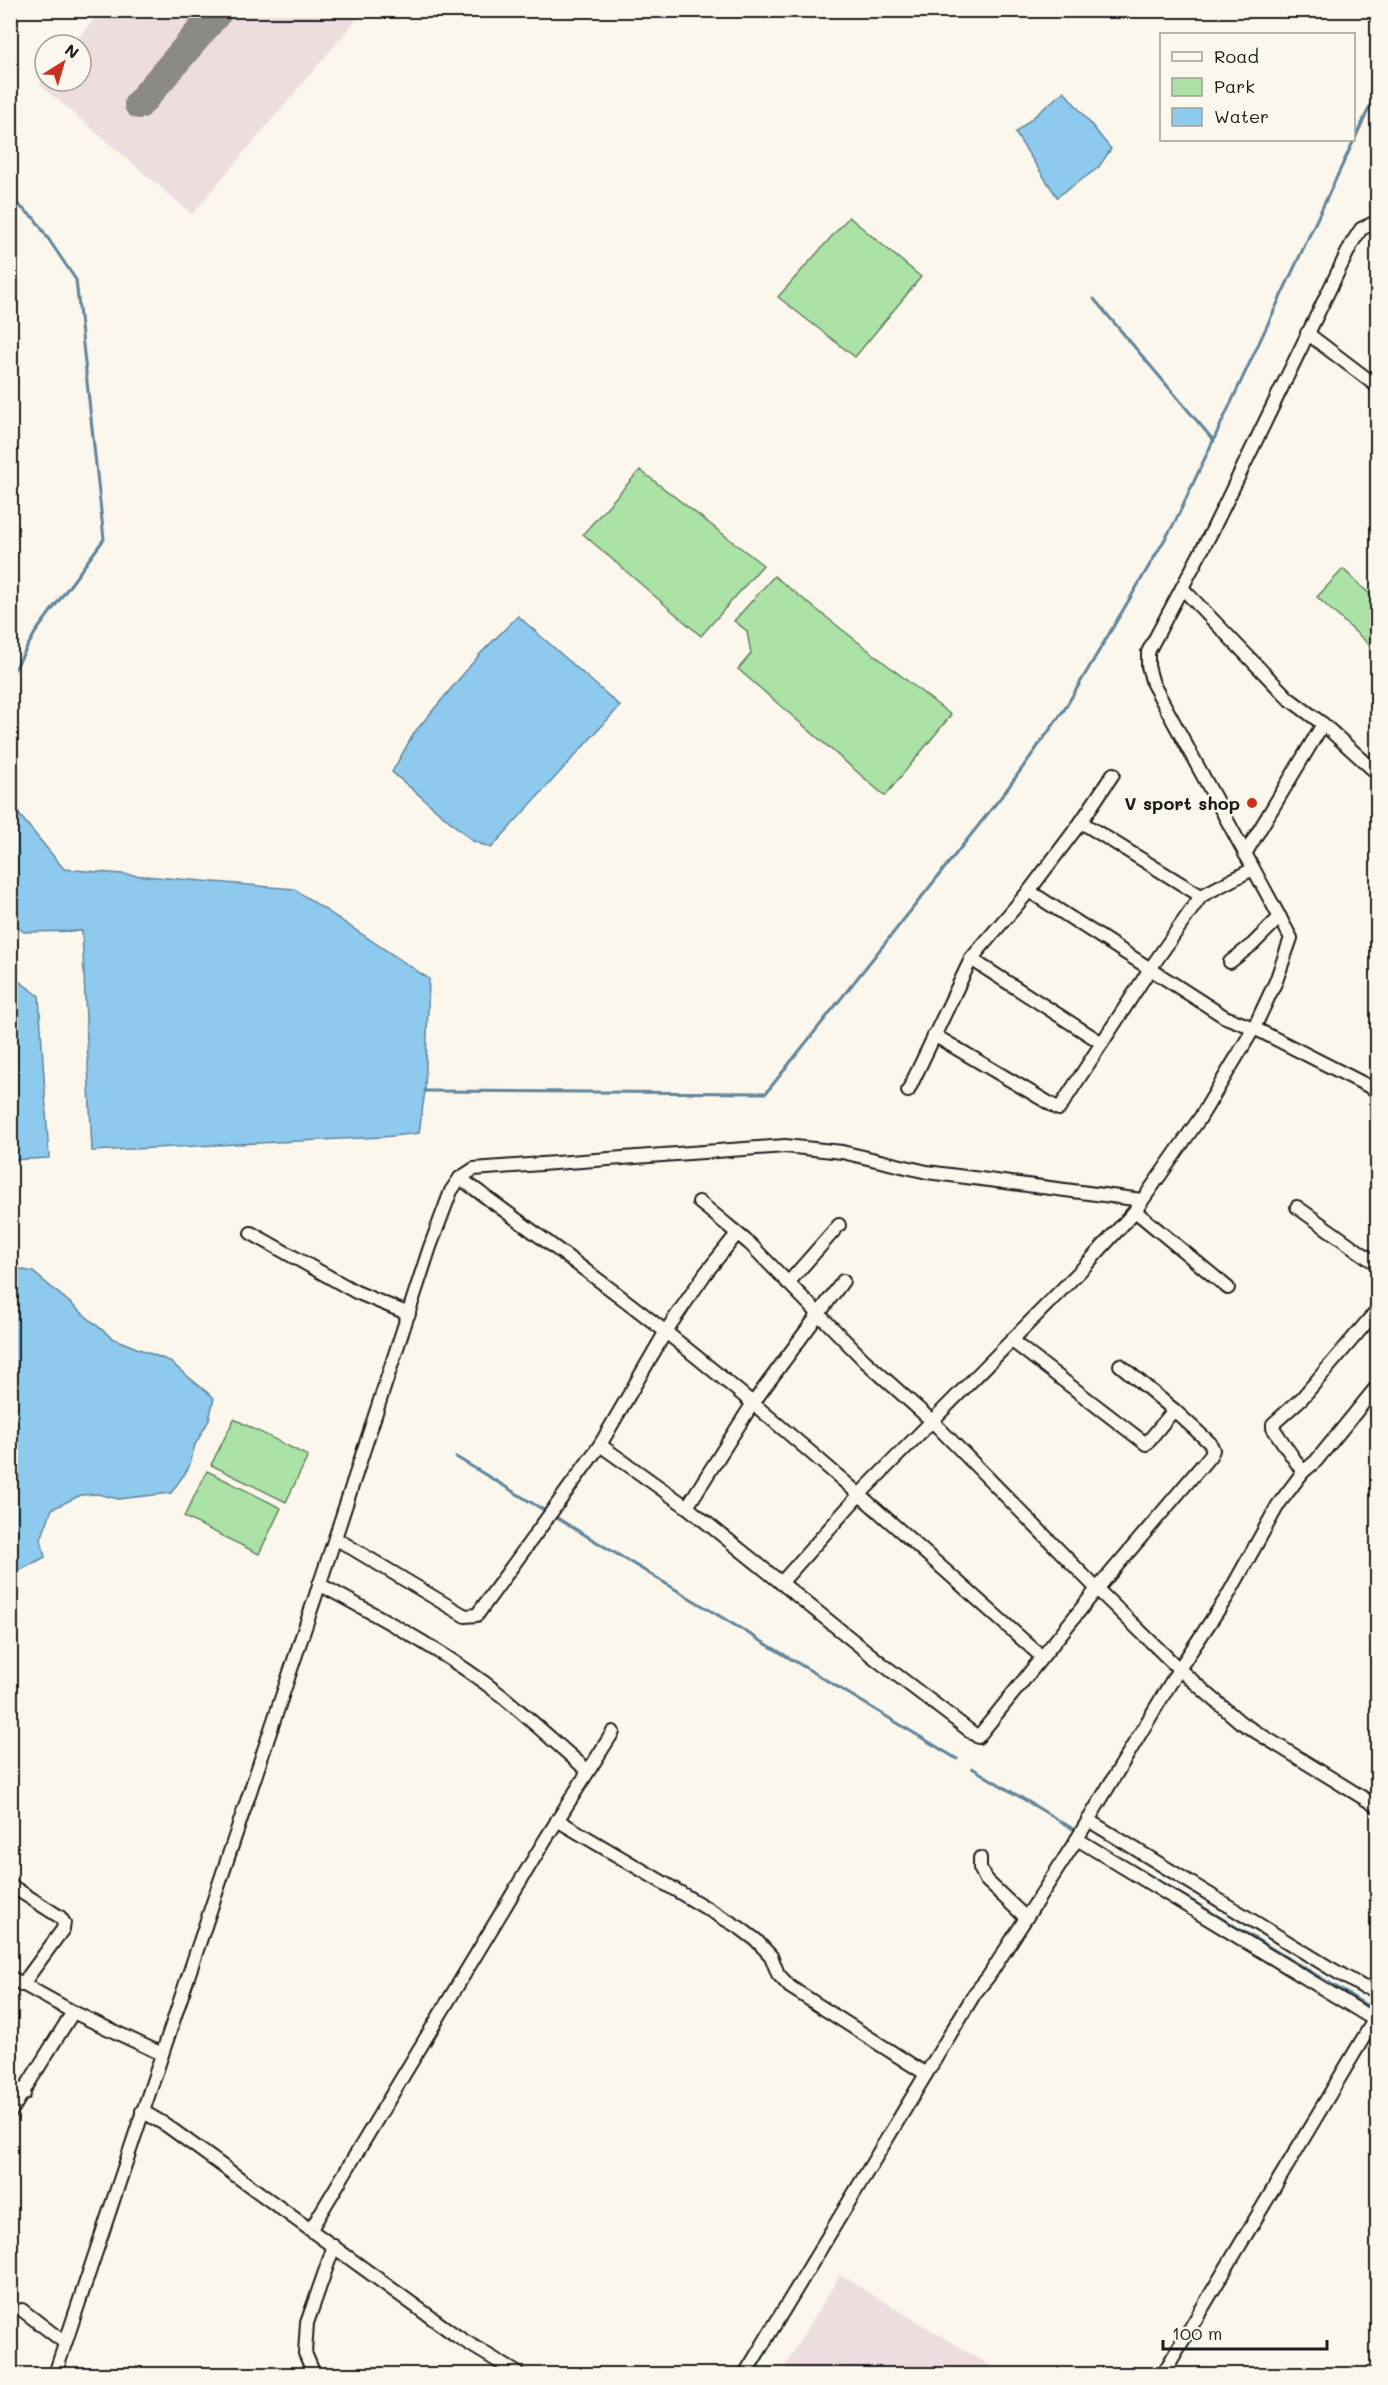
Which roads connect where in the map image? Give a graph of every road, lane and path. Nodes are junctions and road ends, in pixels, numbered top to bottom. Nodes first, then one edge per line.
1 (1377, 220) edge
2 (1307, 333) junction
3 (1377, 387) edge
4 (1182, 588) junction
5 (1323, 724) junction
6 (1113, 774) dead end
7 (1377, 774) edge
8 (1081, 822) junction
9 (1245, 854) junction
10 (1253, 869) junction
11 (1029, 891) junction
12 (1201, 896) junction
13 (1280, 917) junction
14 (971, 959) junction
15 (1230, 962) dead end
16 (1150, 969) junction
17 (1254, 1028) junction
18 (934, 1035) junction
19 (1102, 1043) junction
20 (909, 1091) dead end
21 (1377, 1091) edge
22 (460, 1178) junction
23 (1142, 1200) junction
24 (699, 1202) dead end
25 (1297, 1207) dead end
26 (1135, 1211) junction
27 (839, 1225) dead end
28 (251, 1233) dead end
29 (736, 1234) junction
30 (1377, 1265) edge
31 (843, 1281) dead end
32 (788, 1283) junction
33 (1228, 1288) dead end
34 (1377, 1309) edge
35 (819, 1312) junction
36 (409, 1314) junction
37 (666, 1331) junction
38 (1012, 1341) junction
39 (1120, 1365) dead end
40 (1377, 1385) edge
41 (753, 1403) junction
42 (1174, 1410) junction
43 (932, 1421) junction
44 (600, 1445) junction
45 (1303, 1472) junction
46 (860, 1494) junction
47 (687, 1507) junction
48 (335, 1538) junction
49 (781, 1583) junction
50 (319, 1584) junction
51 (1096, 1589) junction
52 (1042, 1657) junction
53 (1179, 1669) junction
54 (614, 1732) dead end
55 (588, 1771) junction
56 (1377, 1807) edge
57 (557, 1820) junction
58 (1087, 1822) junction
59 (1078, 1838) junction
60 (980, 1858) dead end
61 (10, 1885) edge
62 (1026, 1918) junction
63 (10, 1977) edge
64 (22, 1985) junction
65 (1377, 1989) edge
66 (73, 2012) junction
67 (1376, 2021) edge
68 (162, 2054) junction
69 (926, 2074) junction
70 (10, 2084) edge
71 (24, 2094) junction
72 (142, 2111) junction
73 (10, 2113) edge
74 (311, 2229) junction
75 (334, 2246) junction
76 (22, 2310) dead end
77 (65, 2343) junction
78 (55, 2374) edge
79 (314, 2374) edge
80 (519, 2374) edge
81 (745, 2374) edge
82 (1162, 2374) edge

1 - 2 street
2 - 3 street
2 - 4 street
4 - 5 street
4 - 9 street
5 - 7 street
5 - 9 street
6 - 8 street
8 - 11 street
8 - 12 street
9 - 10 street
10 - 12 street
10 - 13 street
11 - 14 street
11 - 16 street
12 - 16 street
13 - 15 street
13 - 17 street
14 - 18 street
14 - 19 street
16 - 17 street
16 - 19 street
17 - 21 street
17 - 23 street
18 - 19 street
18 - 20 street
22 - 23 street
22 - 36 street
22 - 37 street
23 - 26 street
24 - 29 street
25 - 30 street
26 - 33 street
26 - 38 street
27 - 32 street
28 - 36 street
29 - 32 street
29 - 37 street
31 - 35 street
32 - 35 street
34 - 45 street
35 - 41 street
35 - 43 street
36 - 48 street
37 - 41 street
37 - 44 street
38 - 42 street
38 - 43 street
39 - 42 street
40 - 45 street
41 - 46 street
41 - 47 street
42 - 51 street
43 - 46 street
43 - 51 street
44 - 47 street
44 - 48 street
45 - 53 street
46 - 49 street
46 - 52 street
47 - 49 street
48 - 50 street
49 - 52 street
50 - 55 street
50 - 68 street
51 - 52 street
51 - 53 street
53 - 56 street
53 - 58 street
54 - 55 street
55 - 57 street
57 - 69 street
57 - 74 street
58 - 59 street
58 - 65 street
59 - 62 street
59 - 67 street
60 - 62 street
61 - 64 street
62 - 69 street
63 - 64 street
64 - 66 street
66 - 68 street
66 - 71 street
67 - 82 street
68 - 72 street
69 - 81 street
70 - 71 street
71 - 73 street
72 - 74 street
72 - 77 street
74 - 75 street
75 - 79 street
75 - 80 street
76 - 77 street
77 - 78 street

